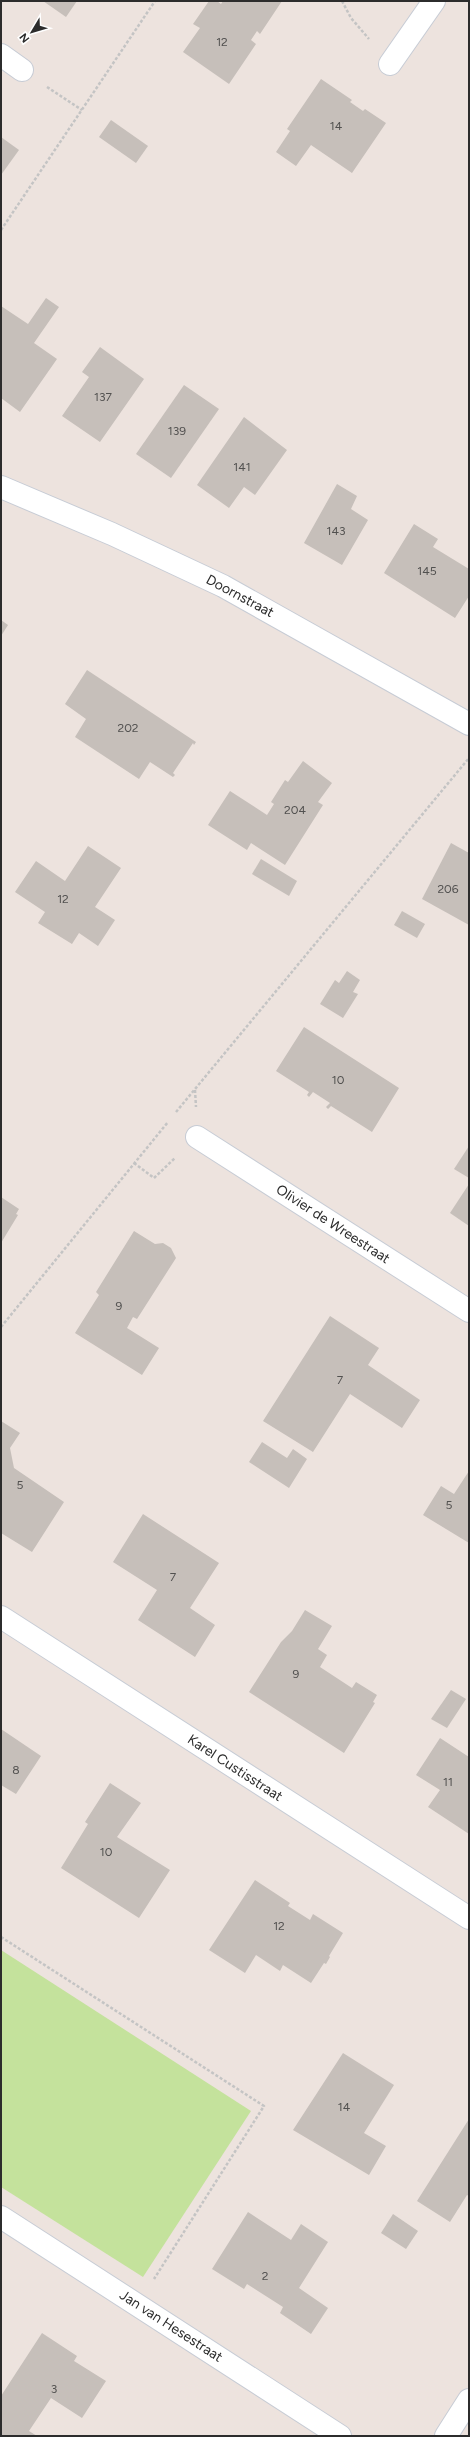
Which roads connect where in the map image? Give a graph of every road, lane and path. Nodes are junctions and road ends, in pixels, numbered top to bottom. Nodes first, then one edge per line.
1 (155, 1) edge
2 (342, 1) edge
3 (434, 1) edge
4 (1, 55) edge
5 (390, 64) joint
6 (22, 70) joint
7 (82, 110) junction
8 (1, 230) edge
9 (1, 486) edge
10 (469, 724) edge
11 (469, 758) edge
12 (197, 1138) dead end
13 (469, 1311) edge
14 (1, 1326) edge
15 (1, 1617) edge
16 (469, 1918) edge
17 (1, 1937) edge
18 (1, 2217) edge
19 (138, 2305) junction
20 (469, 2400) edge
21 (340, 2436) edge
22 (446, 2436) edge

1 - 7 path
2 - 5 path
3 - 5 street
4 - 6 street
6 - 7 path
7 - 8 path
9 - 10 street, Doornstraat
11 - 14 path
12 - 13 street, Olivier de Wreestraat
15 - 16 street, Karel Custisstraat
17 - 19 path
18 - 19 street, Jan van Hesestraat
19 - 21 street, Jan van Hesestraat
20 - 22 street

